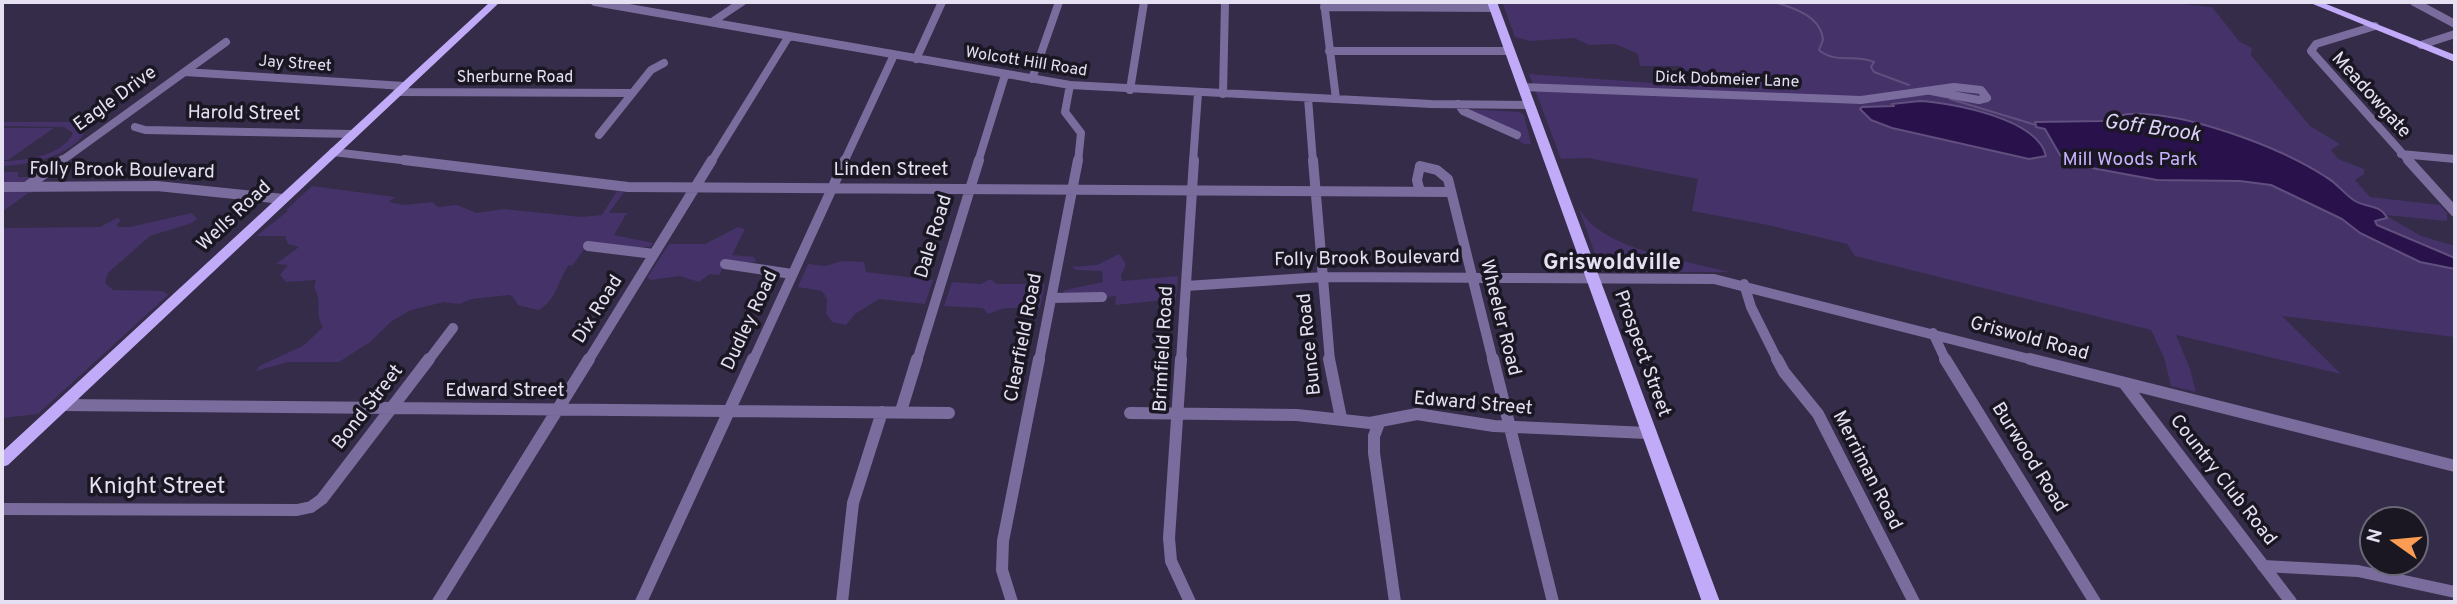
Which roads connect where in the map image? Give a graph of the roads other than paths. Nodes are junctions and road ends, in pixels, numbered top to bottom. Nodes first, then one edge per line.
1 (495, 2) edge
2 (596, 2) edge
3 (742, 2) edge
4 (942, 2) edge
5 (1059, 2) edge
6 (1144, 2) edge
7 (1224, 2) edge
8 (2313, 2) edge
9 (2414, 2) edge
10 (1324, 4) edge
11 (1493, 5) edge
12 (712, 22) junction
13 (2455, 24) edge
14 (2375, 26) junction
15 (2455, 34) edge
16 (789, 36) junction
17 (226, 42) dead end
18 (2421, 45) junction
19 (1329, 51) junction
20 (1510, 51) junction
21 (894, 55) junction
22 (916, 59) junction
23 (2455, 59) edge
24 (664, 63) dead end
25 (185, 72) junction
26 (1005, 75) junction
27 (1032, 79) junction
28 (1070, 85) junction
29 (1522, 87) junction
30 (400, 89) junction
31 (1130, 90) junction
32 (1931, 91) junction
33 (632, 93) junction
34 (1198, 93) junction
35 (1223, 94) junction
36 (1308, 98) junction
37 (1336, 99) junction
38 (1458, 104) junction
39 (1529, 105) junction
40 (135, 127) dead end
41 (353, 134) junction
42 (599, 135) dead end
43 (1517, 135) dead end
44 (333, 152) junction
45 (2401, 154) junction
46 (2455, 159) edge
47 (2, 187) edge
48 (26, 187) junction
49 (695, 187) junction
50 (832, 188) junction
51 (970, 189) junction
52 (1073, 190) junction
53 (1191, 190) junction
54 (1316, 191) junction
55 (1451, 191) junction
56 (1420, 192) junction
57 (283, 199) junction
58 (2455, 212) edge
59 (588, 246) dead end
60 (654, 254) junction
61 (725, 264) dead end
62 (792, 274) junction
63 (1323, 277) junction
64 (1471, 277) junction
65 (1591, 277) junction
66 (1744, 284) junction
67 (1186, 286) junction
68 (1102, 297) dead end
69 (1051, 299) junction
70 (453, 328) dead end
71 (1933, 333) junction
72 (2124, 383) junction
73 (62, 405) junction
74 (391, 408) junction
75 (558, 410) junction
76 (729, 411) junction
77 (901, 411) junction
78 (882, 412) junction
79 (949, 413) dead end
80 (1130, 413) dead end
81 (1178, 414) junction
82 (1341, 418) junction
83 (1379, 423) junction
84 (1508, 427) junction
85 (1647, 433) junction
86 (2, 461) edge
87 (2455, 466) edge
88 (311, 507) joint
89 (2, 509) edge
90 (2263, 566) junction
91 (2455, 592) edge
92 (438, 602) edge
93 (641, 602) edge
94 (842, 602) edge
95 (1012, 602) edge
96 (1190, 602) edge
97 (1395, 602) edge
98 (1553, 602) edge
99 (1711, 602) edge
100 (1914, 602) edge
101 (2095, 602) edge
102 (2291, 602) edge

1 - 30 main road, Wells Road
2 - 12 street, Wolcott Hill Road
3 - 12 street
4 - 22 street
5 - 27 street
6 - 31 street
7 - 35 street
8 - 14 main road
9 - 13 street
10 - 11 street
10 - 19 street
11 - 20 main road, Prospect Street
12 - 16 street, Wolcott Hill Road
14 - 18 main road
14 - 45 street, Meadowgate
15 - 18 street
16 - 21 street, Wolcott Hill Road
16 - 49 street, Dix Road
17 - 25 street, Eagle Drive
18 - 23 main road
19 - 20 street
19 - 37 street
20 - 29 main road, Prospect Street
21 - 22 street, Wolcott Hill Road
21 - 50 street, Dudley Road
22 - 26 street, Wolcott Hill Road
24 - 33 street
25 - 30 street, Jay Street
25 - 48 street, Eagle Drive
26 - 27 street, Wolcott Hill Road
26 - 51 street, Dale Road
27 - 28 street, Wolcott Hill Road
28 - 31 street, Wolcott Hill Road
28 - 52 street, Clearfield Road
29 - 32 street, Dick Dobmeier Lane
29 - 39 main road, Prospect Street
30 - 33 street, Sherburne Road
30 - 41 main road, Wells Road
31 - 34 street, Wolcott Hill Road
32 - 32 street, Dick Dobmeier Lane
33 - 42 street
34 - 35 street, Wolcott Hill Road
34 - 53 street, Brimfield Road
35 - 36 street, Wolcott Hill Road
36 - 37 street, Wolcott Hill Road
36 - 54 street, Bunce Road
37 - 38 street, Wolcott Hill Road
38 - 39 street, Wolcott Hill Road
38 - 43 street, Wolcott Hill Road
39 - 65 main road, Prospect Street
40 - 41 street, Harold Street
41 - 44 main road, Wells Road
44 - 49 street, Linden Street
44 - 57 main road, Wells Road
45 - 46 street
45 - 58 street, Meadowgate
47 - 48 street, Folly Brook Boulevard
48 - 57 street, Folly Brook Boulevard
49 - 50 street, Linden Street
49 - 60 street, Dix Road
50 - 51 street, Linden Street
50 - 62 street, Dudley Road
51 - 52 street, Linden Street
51 - 77 street, Dale Road
52 - 53 street, Linden Street
52 - 69 street, Clearfield Road
53 - 54 street, Linden Street
53 - 67 street, Brimfield Road
54 - 56 street, Linden Street
54 - 63 street, Bunce Road
55 - 56 street, Linden Street
55 - 56 street
55 - 64 street, Wheeler Road
57 - 73 main road, Wells Road
59 - 60 street
60 - 75 street, Dix Road
61 - 62 street
62 - 76 street, Dudley Road
63 - 64 street, Folly Brook Boulevard
63 - 67 street, Folly Brook Boulevard
63 - 82 street, Bunce Road
64 - 65 street, Folly Brook Boulevard
64 - 84 street, Wheeler Road
65 - 66 street, Griswold Road
65 - 85 main road, Prospect Street
66 - 71 street, Griswold Road
66 - 100 street, Merriman Road
67 - 81 street, Brimfield Road
68 - 69 street
69 - 95 street, Clearfield Road
70 - 74 street, Bond Street
71 - 72 street, Griswold Road
71 - 101 street, Burwood Road
72 - 87 street, Griswold Road
72 - 90 street, Country Club Road
73 - 74 street, Edward Street
73 - 86 main road, Wells Road
74 - 75 street, Edward Street
74 - 88 street, Bond Street
75 - 76 street, Edward Street
75 - 92 street, Dix Road
76 - 78 street, Edward Street
76 - 93 street, Dudley Road
77 - 78 street, Edward Street
77 - 79 street, Edward Street
78 - 94 street
80 - 81 street, Edward Street
81 - 82 street, Edward Street
81 - 96 street, Brimfield Road
82 - 83 street, Edward Street
83 - 84 street, Edward Street
83 - 97 street
84 - 85 street, Edward Street
84 - 98 street, Wheeler Road
85 - 99 main road, Prospect Street
88 - 89 street, Knight Street
90 - 91 street
90 - 102 street, Country Club Road

